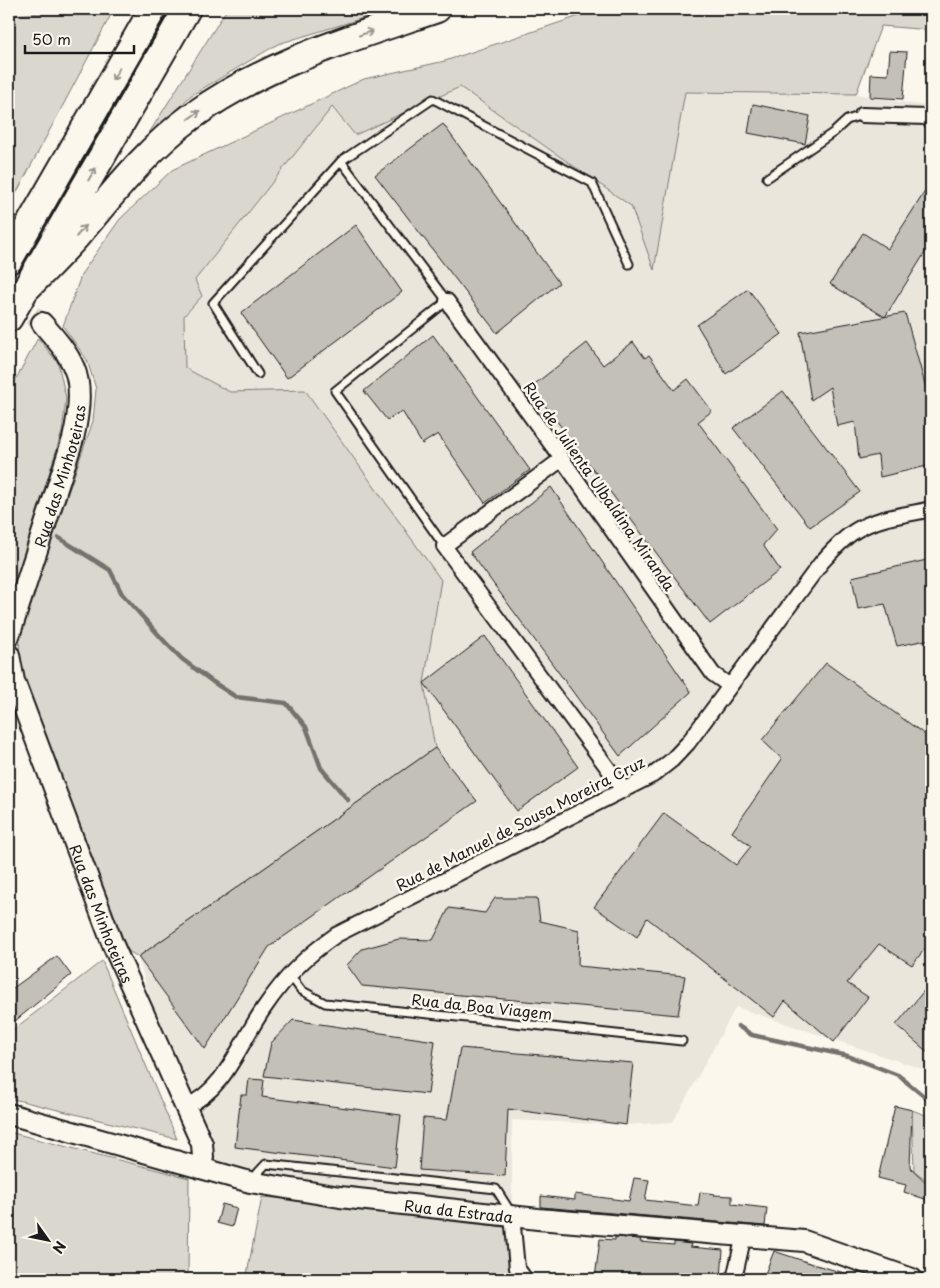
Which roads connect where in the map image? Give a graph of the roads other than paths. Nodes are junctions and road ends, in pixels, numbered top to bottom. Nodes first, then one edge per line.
1 (154, 9) edge
2 (437, 9) edge
3 (180, 19) edge
4 (862, 115) joint
5 (931, 121) edge
6 (341, 161) junction
7 (767, 178) dead end
8 (9, 260) edge
9 (629, 264) dead end
10 (23, 292) junction
11 (447, 301) junction
12 (9, 318) edge
13 (42, 323) tunnel mouth
14 (258, 374) dead end
15 (562, 459) junction
16 (931, 509) edge
17 (444, 546) junction
18 (9, 636) edge
19 (9, 655) edge
20 (730, 686) junction
21 (624, 790) junction
22 (289, 974) junction
23 (682, 1040) dead end
24 (185, 1107) junction
25 (9, 1114) edge
26 (200, 1168) junction
27 (512, 1216) junction
28 (744, 1236) junction
29 (526, 1279) edge
30 (734, 1279) edge
31 (912, 1279) edge

1 -> 8 highway
10 -> 2 highway
10 -> 3 highway
4 - 5 street
4 - 7 lane
6 - 9 lane
6 - 11 lane
6 - 14 lane
10 - 12 highway
11 - 15 street, Rua de Julienta Ulbaldina Miranda
11 - 17 lane
13 - 18 street, Rua das Minhoteiras
15 - 17 street
15 - 20 street, Rua de Julienta Ulbaldina Miranda
16 - 20 street, Rua de Manuel de Sousa Moreira Cruz
17 - 21 street
19 - 24 street, Rua das Minhoteiras
20 - 21 street, Rua de Manuel de Sousa Moreira Cruz
21 - 22 street, Rua de Manuel de Sousa Moreira Cruz
22 - 23 lane, Rua da Boa Viagem
22 - 24 street, Rua de Manuel de Sousa Moreira Cruz
24 - 26 street, Rua das Minhoteiras
25 - 26 street, Rua da Estrada
26 - 27 street, Rua da Estrada
27 - 28 street, Rua da Estrada
27 - 29 street
28 - 30 street
28 - 31 street, Rua da Estrada

